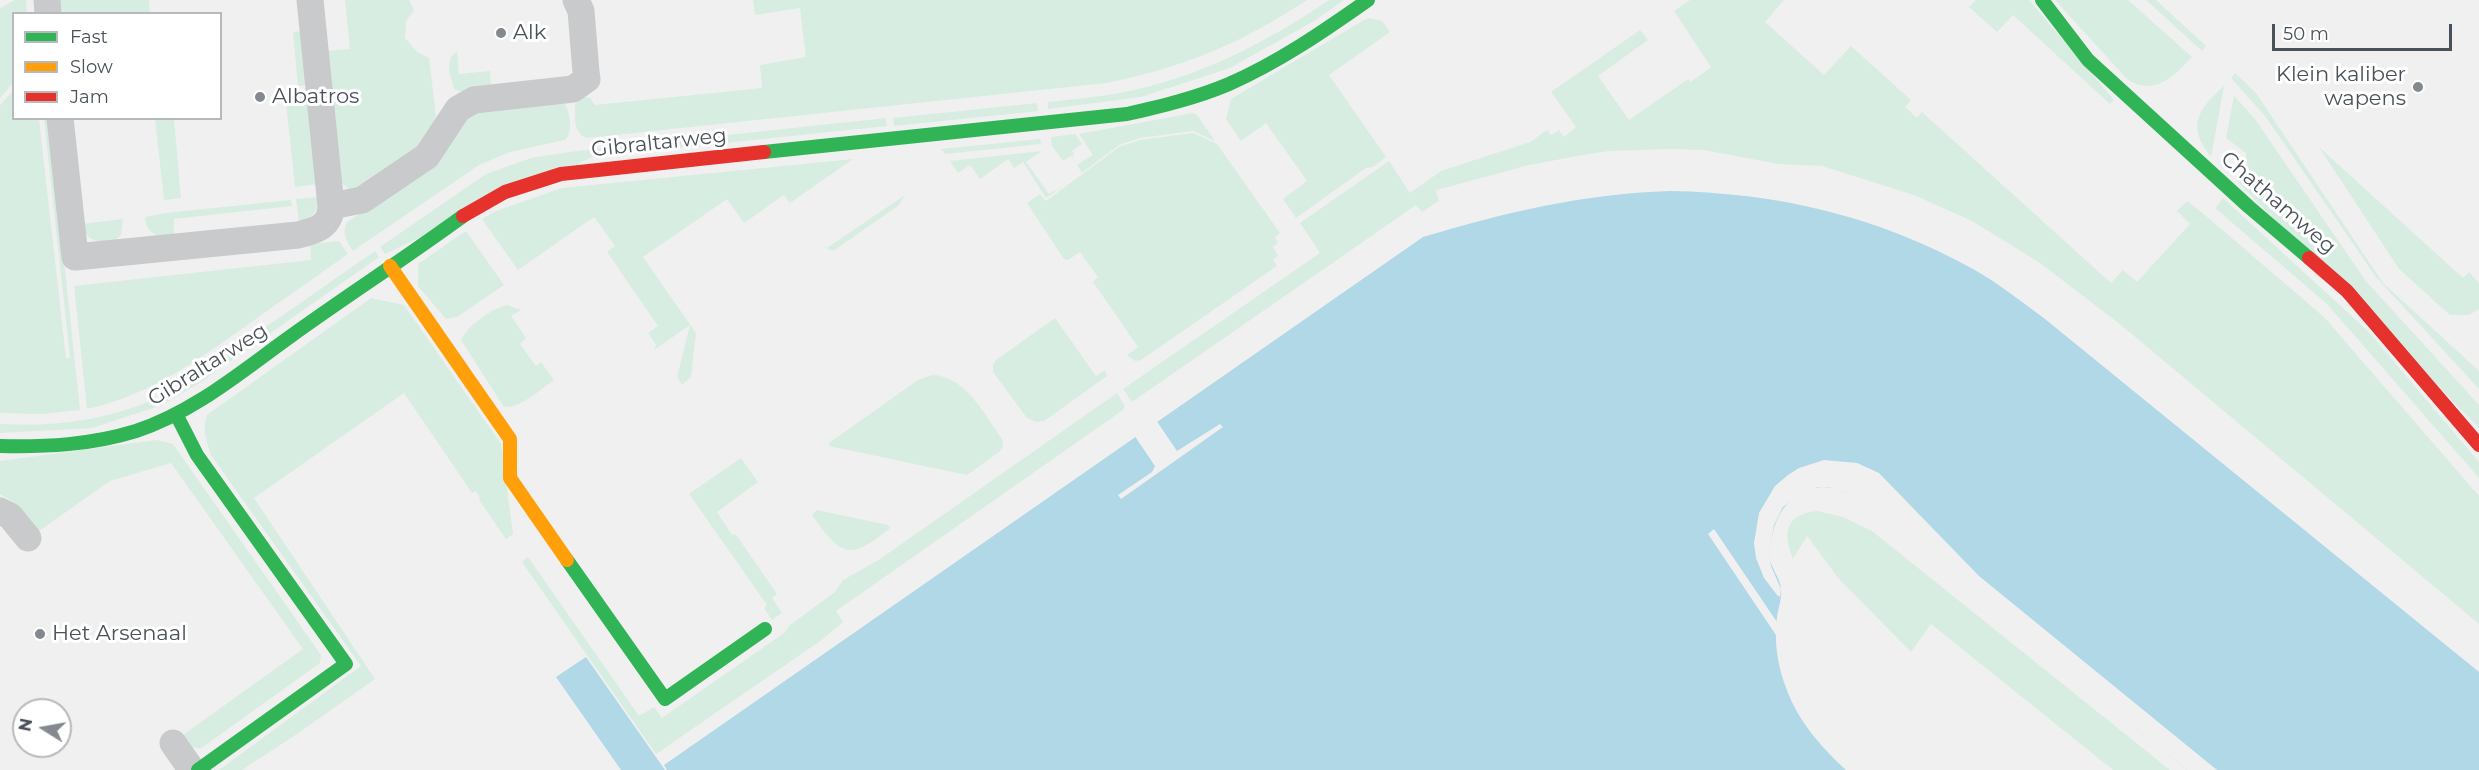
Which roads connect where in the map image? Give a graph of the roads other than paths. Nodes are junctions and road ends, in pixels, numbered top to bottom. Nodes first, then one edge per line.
1 (310, 0) edge
2 (576, 0) edge
3 (1368, 0) edge
4 (2042, 0) edge
5 (60, 120) edge
6 (331, 206) junction
7 (390, 267) junction
8 (176, 414) junction
9 (2479, 445) edge
10 (0, 446) edge
11 (0, 511) edge
12 (28, 537) dead end
13 (765, 629) dead end
14 (173, 743) dead end
15 (192, 770) edge
16 (198, 770) edge

1 - 6 street
2 - 6 street
3 - 7 street, Gibraltarweg
4 - 9 street, Chathamweg
5 - 6 street
7 - 8 street, Gibraltarweg
7 - 13 street
8 - 10 street, Gibraltarweg
8 - 16 street
11 - 12 street
14 - 15 street

